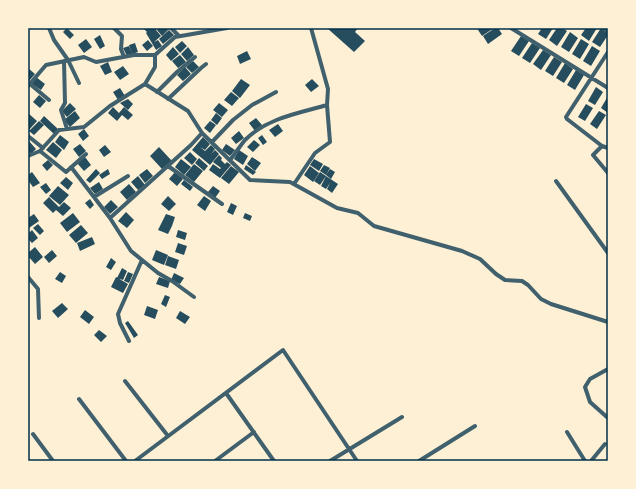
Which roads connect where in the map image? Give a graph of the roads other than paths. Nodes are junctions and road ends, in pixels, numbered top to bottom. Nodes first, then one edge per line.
1 (49, 28) edge
2 (114, 28) edge
3 (171, 28) edge
4 (222, 28) edge
5 (227, 28) edge
6 (311, 28) edge
7 (511, 28) edge
8 (603, 28) edge
9 (608, 31) edge
10 (179, 36) junction
11 (608, 52) edge
12 (155, 54) junction
13 (124, 57) junction
14 (195, 57) dead end
15 (66, 61) junction
16 (206, 64) dead end
17 (592, 77) junction
18 (79, 83) dead end
19 (29, 84) edge
20 (145, 84) junction
21 (608, 88) edge
22 (158, 92) junction
23 (276, 92) dead end
24 (168, 98) junction
25 (49, 100) dead end
26 (327, 105) junction
27 (67, 129) junction
28 (202, 132) junction
29 (28, 136) edge
30 (212, 142) junction
31 (602, 146) junction
32 (608, 148) edge
33 (41, 149) junction
34 (86, 154) dead end
35 (28, 156) edge
36 (230, 160) junction
37 (168, 166) junction
38 (72, 167) junction
39 (608, 173) edge
40 (128, 176) dead end
41 (556, 181) dead end
42 (294, 184) junction
43 (94, 197) junction
44 (222, 204) dead end
45 (110, 218) junction
46 (608, 253) edge
47 (142, 260) junction
48 (28, 277) edge
49 (194, 297) dead end
50 (39, 318) dead end
51 (608, 322) edge
52 (129, 341) dead end
53 (608, 369) edge
54 (125, 381) dead end
55 (226, 393) junction
56 (79, 399) dead end
57 (402, 417) dead end
58 (608, 418) edge
59 (475, 426) dead end
60 (254, 432) junction
61 (567, 432) dead end
62 (33, 434) dead end
63 (168, 436) junction
64 (605, 444) dead end
65 (349, 448) junction
66 (53, 461) edge
67 (126, 461) edge
68 (135, 461) edge
69 (215, 461) edge
70 (274, 461) edge
71 (330, 461) edge
72 (357, 461) edge
73 (420, 461) edge
74 (585, 461) edge
75 (591, 461) edge

1 - 15 street
2 - 13 street
3 - 10 street
4 - 5 street
4 - 10 street
6 - 26 street
7 - 17 street
8 - 9 street
10 - 12 street
11 - 17 street
12 - 13 street
12 - 20 street
13 - 15 street
14 - 22 street
15 - 18 street
15 - 19 street
15 - 27 street
16 - 24 street
17 - 21 street
17 - 31 street
19 - 25 street
20 - 22 street
20 - 27 street
22 - 24 street
23 - 30 street
24 - 28 street
26 - 36 street
26 - 42 street
27 - 33 street
28 - 30 street
28 - 37 street
29 - 33 street
30 - 36 street
31 - 32 street
31 - 39 street
33 - 35 street
33 - 38 street
34 - 38 street
36 - 42 street
37 - 44 street
37 - 45 street
38 - 43 street
40 - 43 street
41 - 46 street
42 - 51 street
43 - 45 street
45 - 47 street
47 - 49 street
47 - 52 street
48 - 50 street
53 - 58 street
54 - 63 street
55 - 60 street
55 - 63 street
55 - 65 street
56 - 67 street
57 - 65 street
59 - 73 street
60 - 69 street
60 - 70 street
61 - 74 street
62 - 66 street
63 - 68 street
64 - 75 street
65 - 71 street
65 - 72 street

